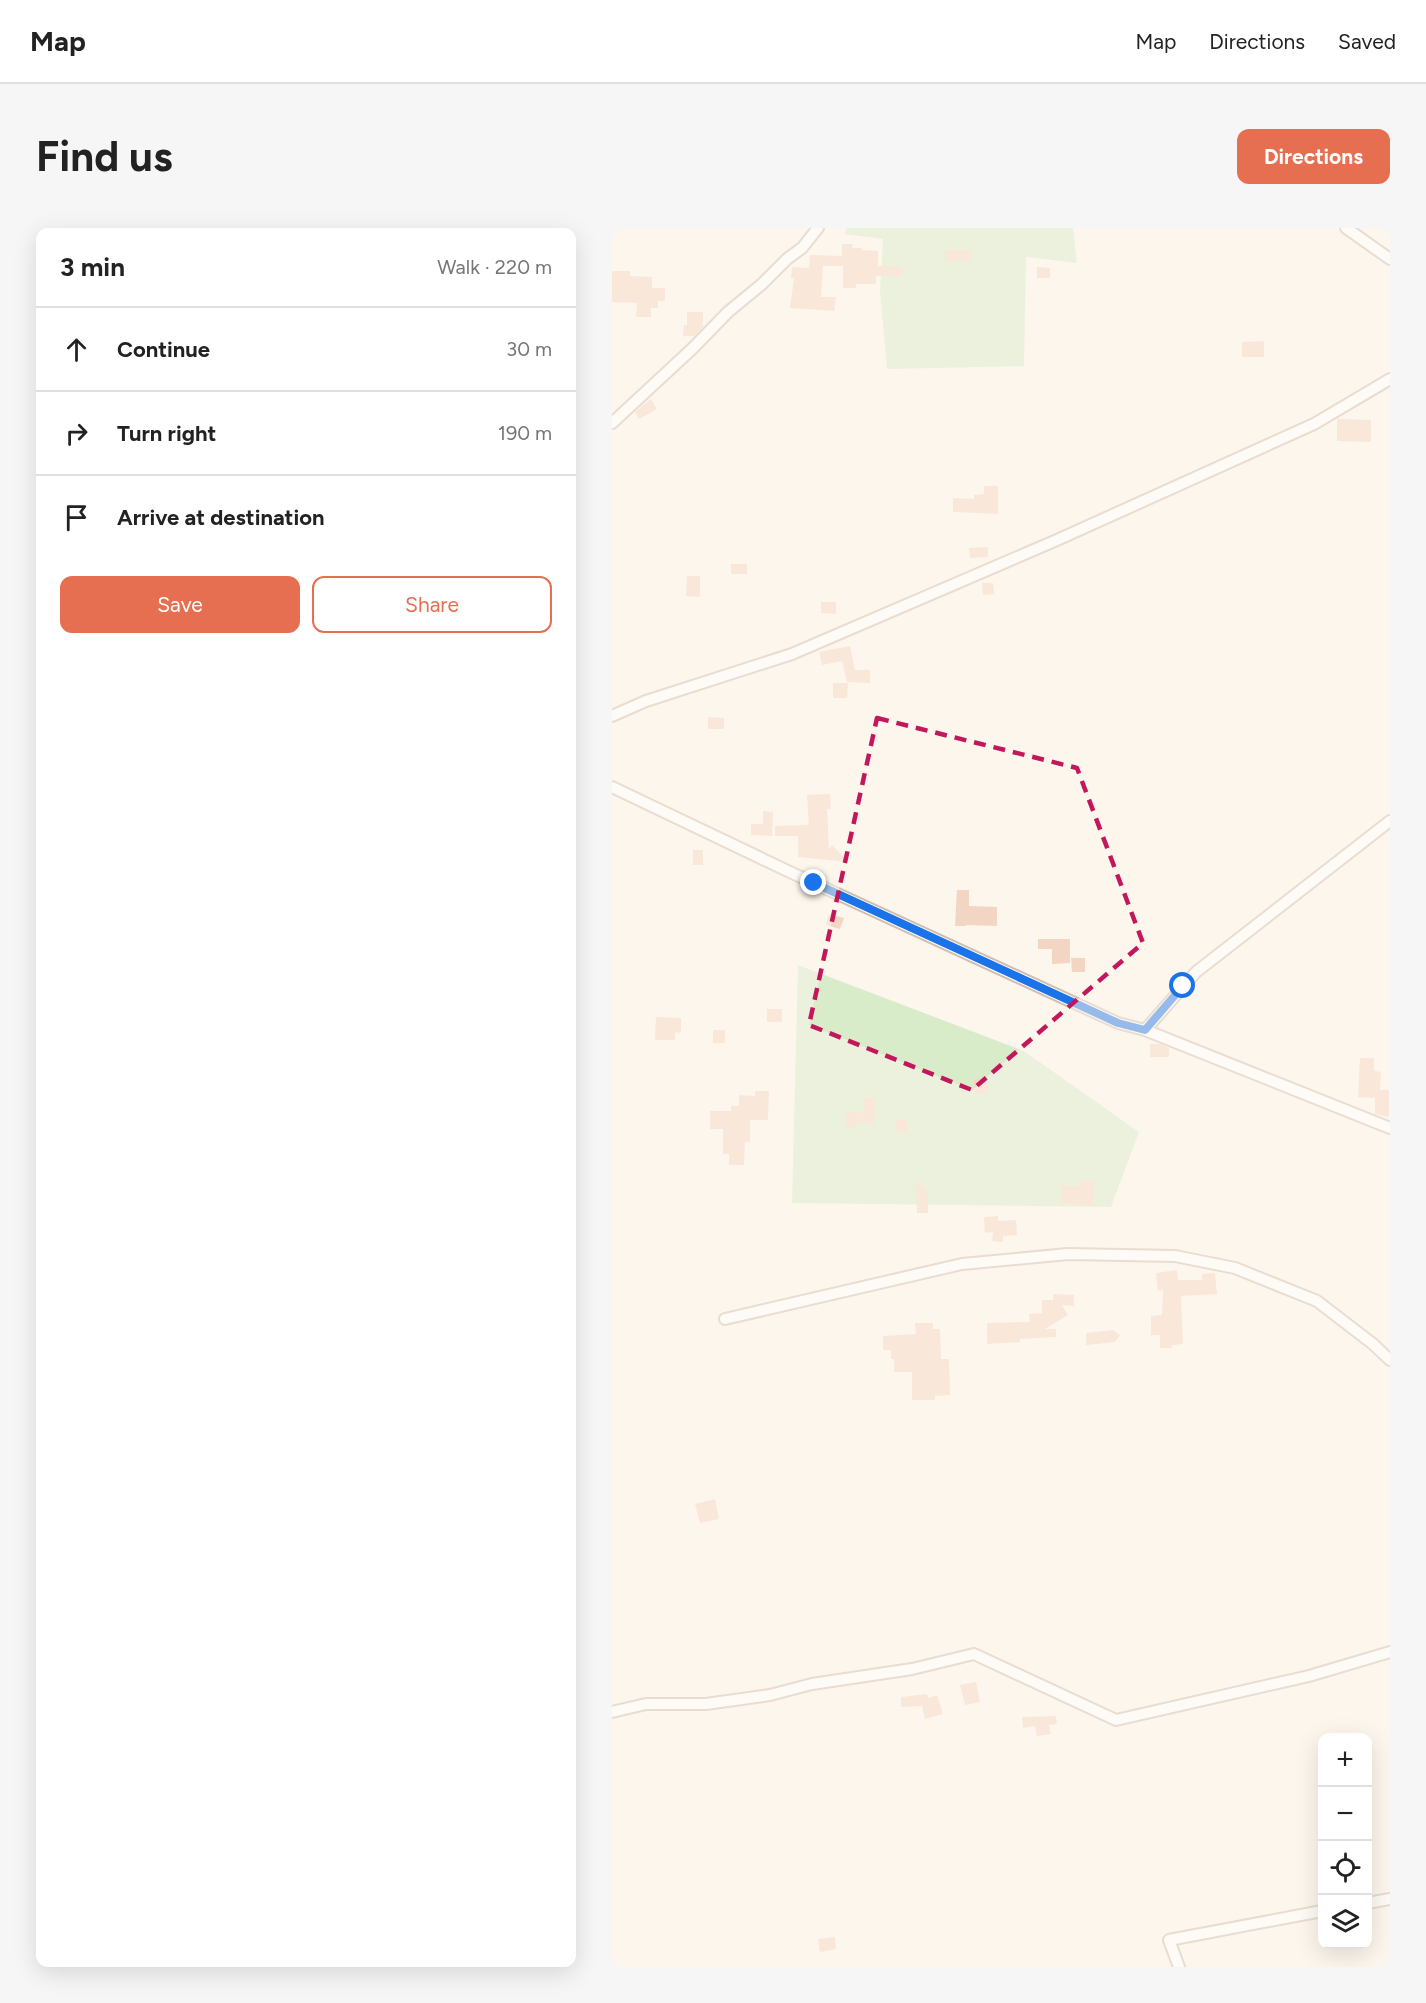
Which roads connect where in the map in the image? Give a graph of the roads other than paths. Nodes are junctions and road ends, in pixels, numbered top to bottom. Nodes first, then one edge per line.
1 (818, 228) edge
2 (1346, 228) edge
3 (1390, 259) edge
4 (1390, 379) edge
5 (612, 423) edge
6 (612, 716) edge
7 (612, 787) edge
8 (1390, 821) edge
9 (1145, 1030) junction
10 (1390, 1128) edge
11 (724, 1319) dead end
12 (1390, 1360) edge
13 (1390, 1652) edge
14 (612, 1712) edge
15 (1390, 1899) edge
16 (1372, 1902) edge
17 (1318, 1912) edge
18 (1179, 1967) edge

1 - 5 street
2 - 3 street
4 - 6 street
7 - 9 street
8 - 9 street
9 - 10 street
11 - 12 street
13 - 14 street
15 - 16 street
17 - 18 street

